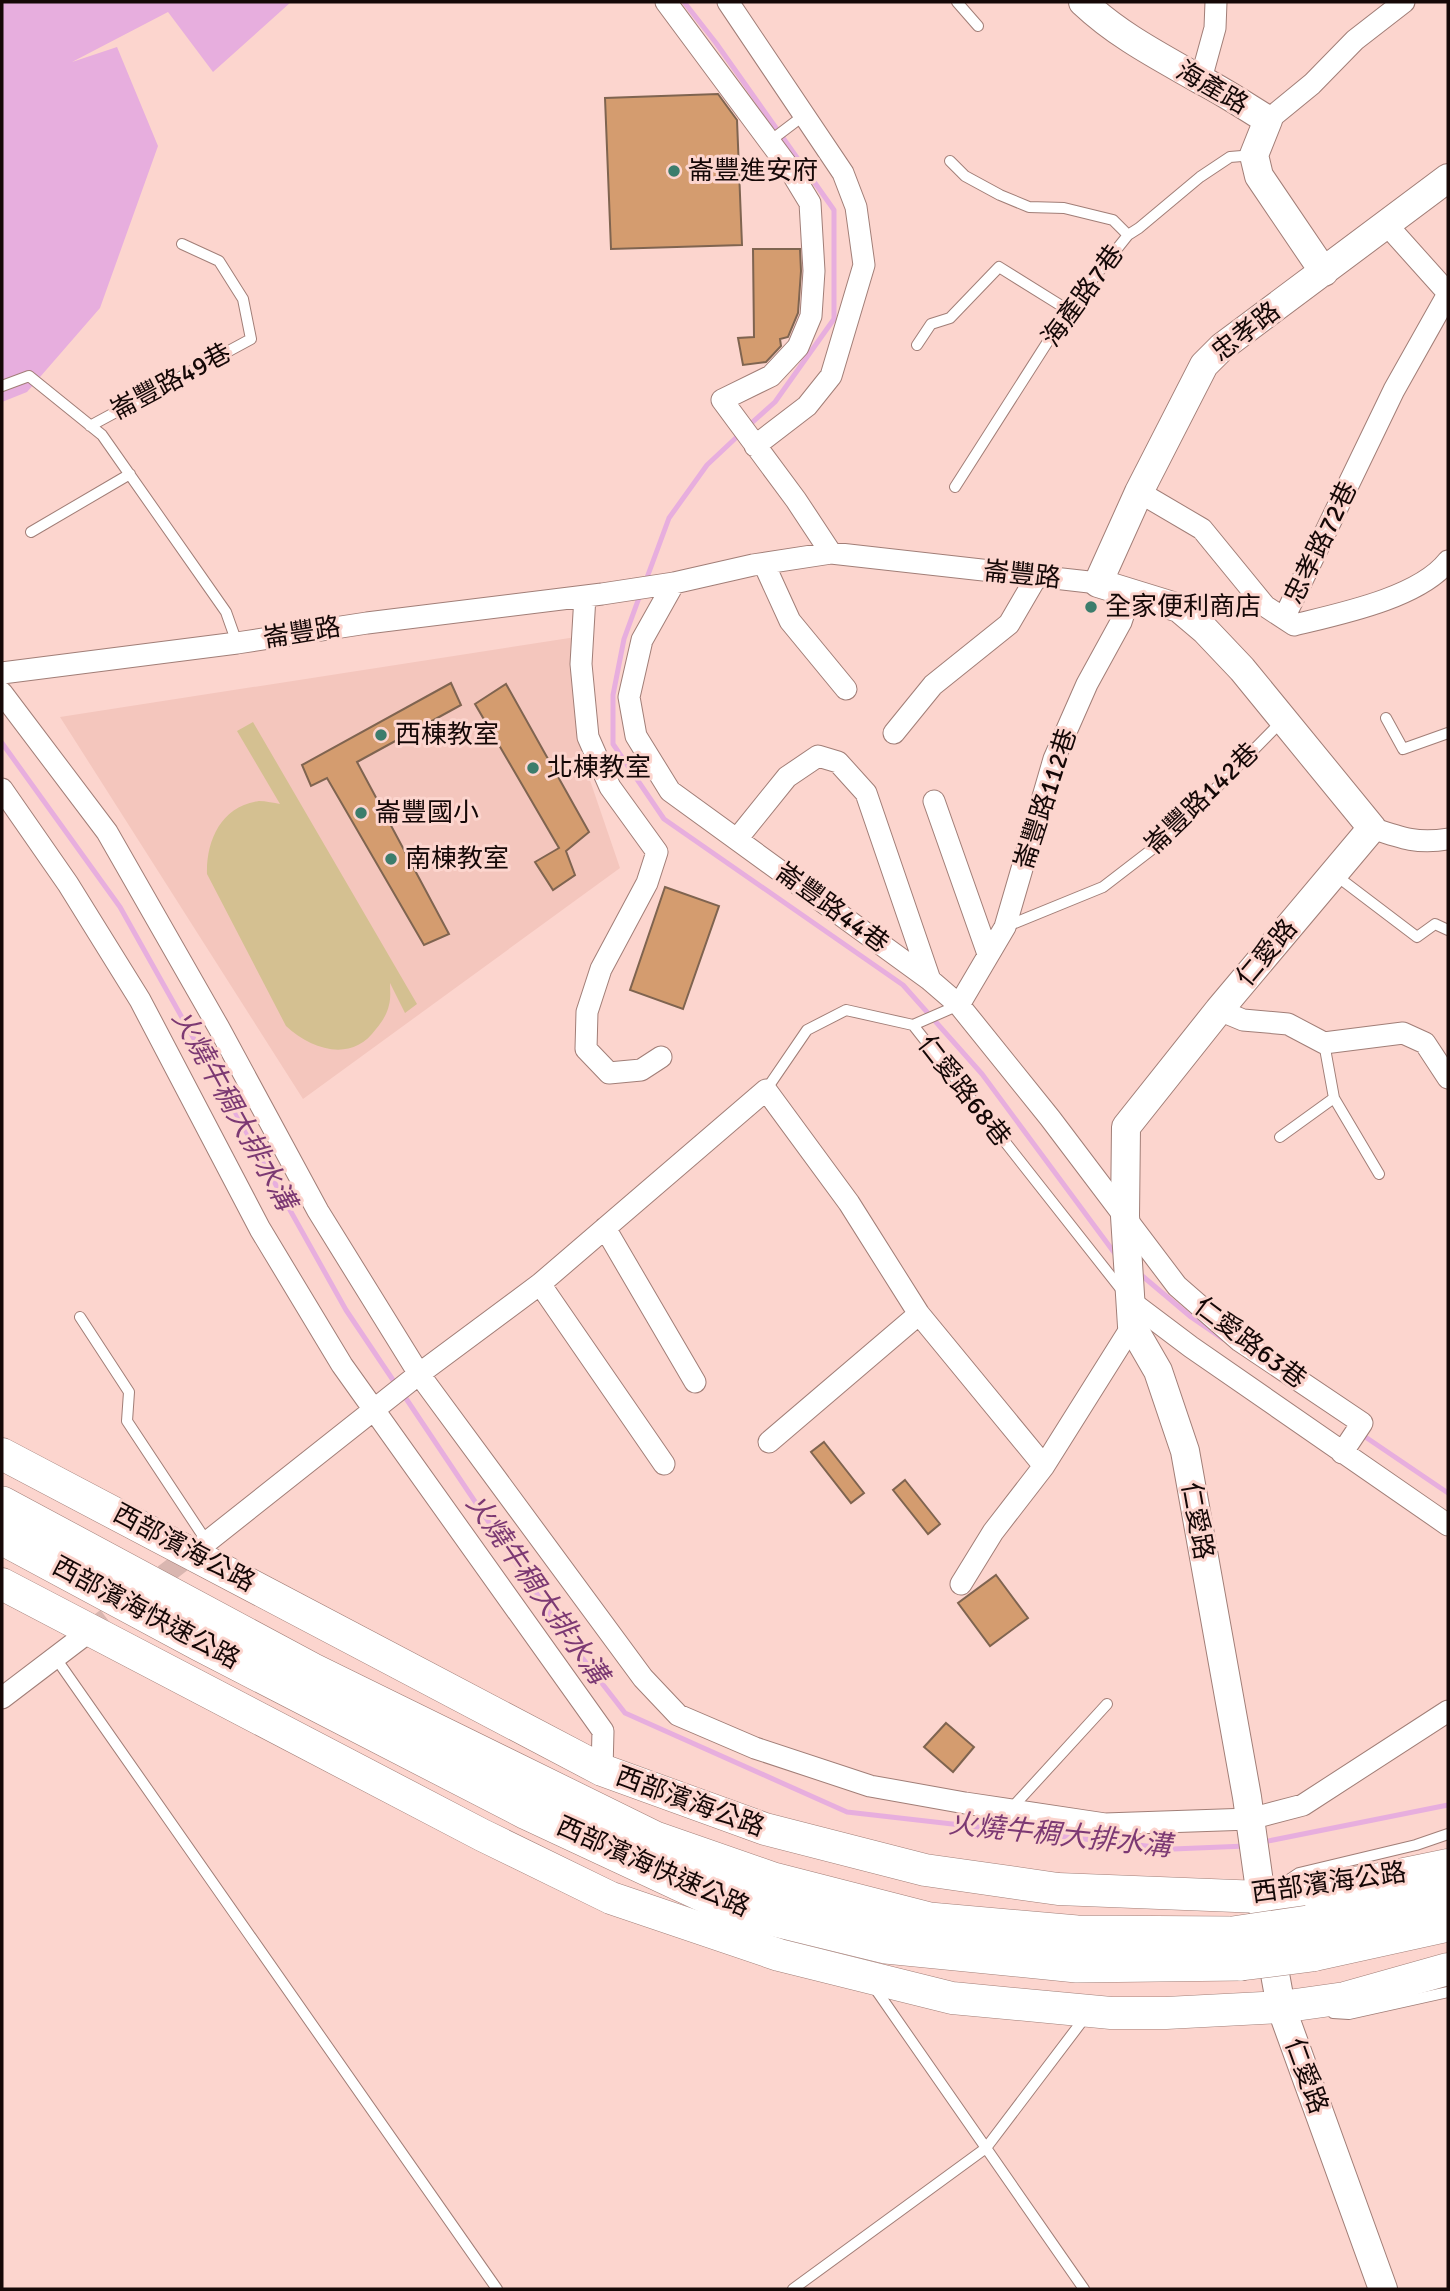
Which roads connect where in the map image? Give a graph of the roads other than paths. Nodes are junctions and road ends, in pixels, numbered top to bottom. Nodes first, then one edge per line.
1 (666, 2) edge
2 (727, 2) edge
3 (957, 2) edge
4 (1083, 2) edge
5 (1216, 2) edge
6 (1404, 2) edge
7 (978, 26) dead end
8 (1201, 79) junction
9 (803, 116) junction
10 (1268, 120) junction
11 (770, 141) junction
12 (1254, 155) junction
13 (950, 161) dead end
14 (1448, 178) edge
15 (1387, 225) junction
16 (1128, 235) junction
17 (182, 244) dead end
18 (1324, 272) junction
19 (1448, 294) edge
20 (1068, 310) junction
21 (916, 345) dead end
22 (2, 386) edge
23 (90, 426) junction
24 (755, 446) junction
25 (130, 474) junction
26 (955, 487) dead end
27 (1139, 492) junction
28 (31, 533) dead end
29 (831, 553) junction
30 (1448, 561) edge
31 (764, 564) junction
32 (1037, 576) junction
33 (1098, 583) junction
34 (667, 584) junction
35 (1131, 592) junction
36 (594, 595) junction
37 (1284, 618) junction
38 (237, 643) junction
39 (2, 673) edge
40 (846, 689) dead end
41 (2, 693) edge
42 (1387, 718) dead end
43 (1283, 720) junction
44 (894, 733) dead end
45 (1448, 733) edge
46 (2, 789) edge
47 (934, 801) dead end
48 (1371, 828) junction
49 (737, 839) junction
50 (1448, 839) edge
51 (1334, 874) junction
52 (1004, 927) junction
53 (1448, 930) edge
54 (988, 954) junction
55 (930, 980) junction
56 (958, 1005) junction
57 (1219, 1010) junction
58 (913, 1025) junction
59 (1324, 1043) junction
60 (661, 1057) dead end
61 (1448, 1078) edge
62 (766, 1090) junction
63 (1334, 1098) junction
64 (1280, 1138) dead end
65 (1379, 1174) dead end
66 (1125, 1216) junction
67 (605, 1228) junction
68 (540, 1284) junction
69 (919, 1314) junction
70 (1131, 1314) junction
71 (80, 1317) dead end
72 (419, 1374) junction
73 (695, 1382) dead end
74 (374, 1411) junction
75 (769, 1442) dead end
76 (1342, 1453) junction
77 (2, 1454) edge
78 (664, 1464) dead end
79 (1044, 1466) junction
80 (2, 1505) edge
81 (1448, 1525) edge
82 (2, 1536) edge
83 (200, 1547) junction
84 (2, 1584) edge
85 (961, 1584) dead end
86 (90, 1631) junction
87 (55, 1657) junction
88 (2, 1698) edge
89 (1107, 1704) dead end
90 (1448, 1711) edge
91 (602, 1770) junction
92 (1010, 1810) junction
93 (1250, 1819) junction
94 (1448, 1834) edge
95 (1448, 1865) edge
96 (1448, 1896) edge
97 (1261, 1897) junction
98 (1448, 1923) edge
99 (1310, 1939) junction
100 (1237, 1949) junction
101 (1448, 1969) edge
102 (866, 1976) junction
103 (1448, 1992) edge
104 (1281, 2007) junction
105 (1090, 2011) junction
106 (986, 2148) junction
107 (497, 2289) edge
108 (793, 2289) edge
109 (1084, 2289) edge
110 (1383, 2289) edge

1 - 11 street
2 - 9 street
3 - 7 lane
4 - 8 street, 海產路
5 - 8 street
6 - 10 street
8 - 10 street, 海產路
9 - 11 lane
9 - 24 street
10 - 12 street, 海產路
11 - 24 street
12 - 16 lane, 海產路7巷
12 - 18 street, 海產路
13 - 16 lane
14 - 15 street, 忠孝路
15 - 18 street, 忠孝路
15 - 19 street, 忠孝路72巷
16 - 20 lane, 海產路7巷
17 - 23 lane, 崙豐路49巷
18 - 27 street, 忠孝路
19 - 37 street, 忠孝路72巷
20 - 21 lane
20 - 26 lane, 海產路7巷
22 - 23 lane, 崙豐路49巷
23 - 25 lane, 崙豐路49巷
24 - 29 street
25 - 28 lane
25 - 38 lane, 崙豐路49巷
27 - 33 street, 忠孝路
27 - 37 street, 忠孝路72巷
29 - 31 street, 崙豐路
29 - 32 street, 崙豐路
30 - 37 street
31 - 34 street, 崙豐路
31 - 40 street
32 - 33 street, 崙豐路
32 - 44 street
33 - 35 street, 崙豐路
34 - 36 street, 崙豐路
34 - 49 street, 崙豐路44巷
35 - 43 street, 崙豐路
35 - 52 street, 崙豐路112巷
36 - 38 street, 崙豐路
36 - 60 street
38 - 39 street, 崙豐路
41 - 72 street
42 - 45 lane
43 - 48 street, 崙豐路
43 - 52 lane, 崙豐路142巷
46 - 74 street
47 - 54 street
48 - 50 street
48 - 51 street, 仁愛路
49 - 55 street, 崙豐路44巷
49 - 55 street
51 - 53 lane
51 - 57 street, 仁愛路
52 - 54 street, 崙豐路112巷
54 - 56 street, 崙豐路112巷
55 - 56 street, 崙豐路44巷
56 - 58 lane
56 - 66 street, 崙豐路44巷
57 - 59 street
57 - 66 street, 仁愛路
58 - 62 lane, 仁愛路68巷
58 - 70 lane, 仁愛路68巷
59 - 61 street
59 - 63 lane
62 - 67 street
62 - 69 street
63 - 64 lane
63 - 65 lane
66 - 70 street, 仁愛路
66 - 76 street, 仁愛路63巷
67 - 68 street
67 - 73 street
68 - 72 street
68 - 78 street
69 - 75 street
69 - 79 street
70 - 76 street
70 - 79 street
70 - 93 street, 仁愛路
71 - 83 lane
72 - 74 street
72 - 92 street
74 - 83 street
74 - 91 street
76 - 81 street
77 - 83 main road, 西部濱海公路
79 - 85 street
80 - 100 highway, 西部濱海快速公路
82 - 100 highway, 西部濱海快速公路
83 - 91 main road, 西部濱海公路
84 - 86 main road
86 - 87 street
86 - 102 main road
87 - 88 street
87 - 107 lane
89 - 92 lane
90 - 93 street
91 - 97 main road, 西部濱海公路
92 - 93 street
93 - 97 street, 仁愛路
94 - 97 lane
95 - 97 main road, 西部濱海公路
96 - 99 highway, 西部濱海快速公路
97 - 104 street, 仁愛路
98 - 99 highway, 西部濱海快速公路
99 - 100 highway, 西部濱海快速公路, bridge
101 - 104 main road
102 - 105 main road
102 - 106 lane
103 - 104 lane
104 - 105 main road
104 - 110 street, 仁愛路
105 - 106 lane
106 - 108 lane
106 - 109 lane

